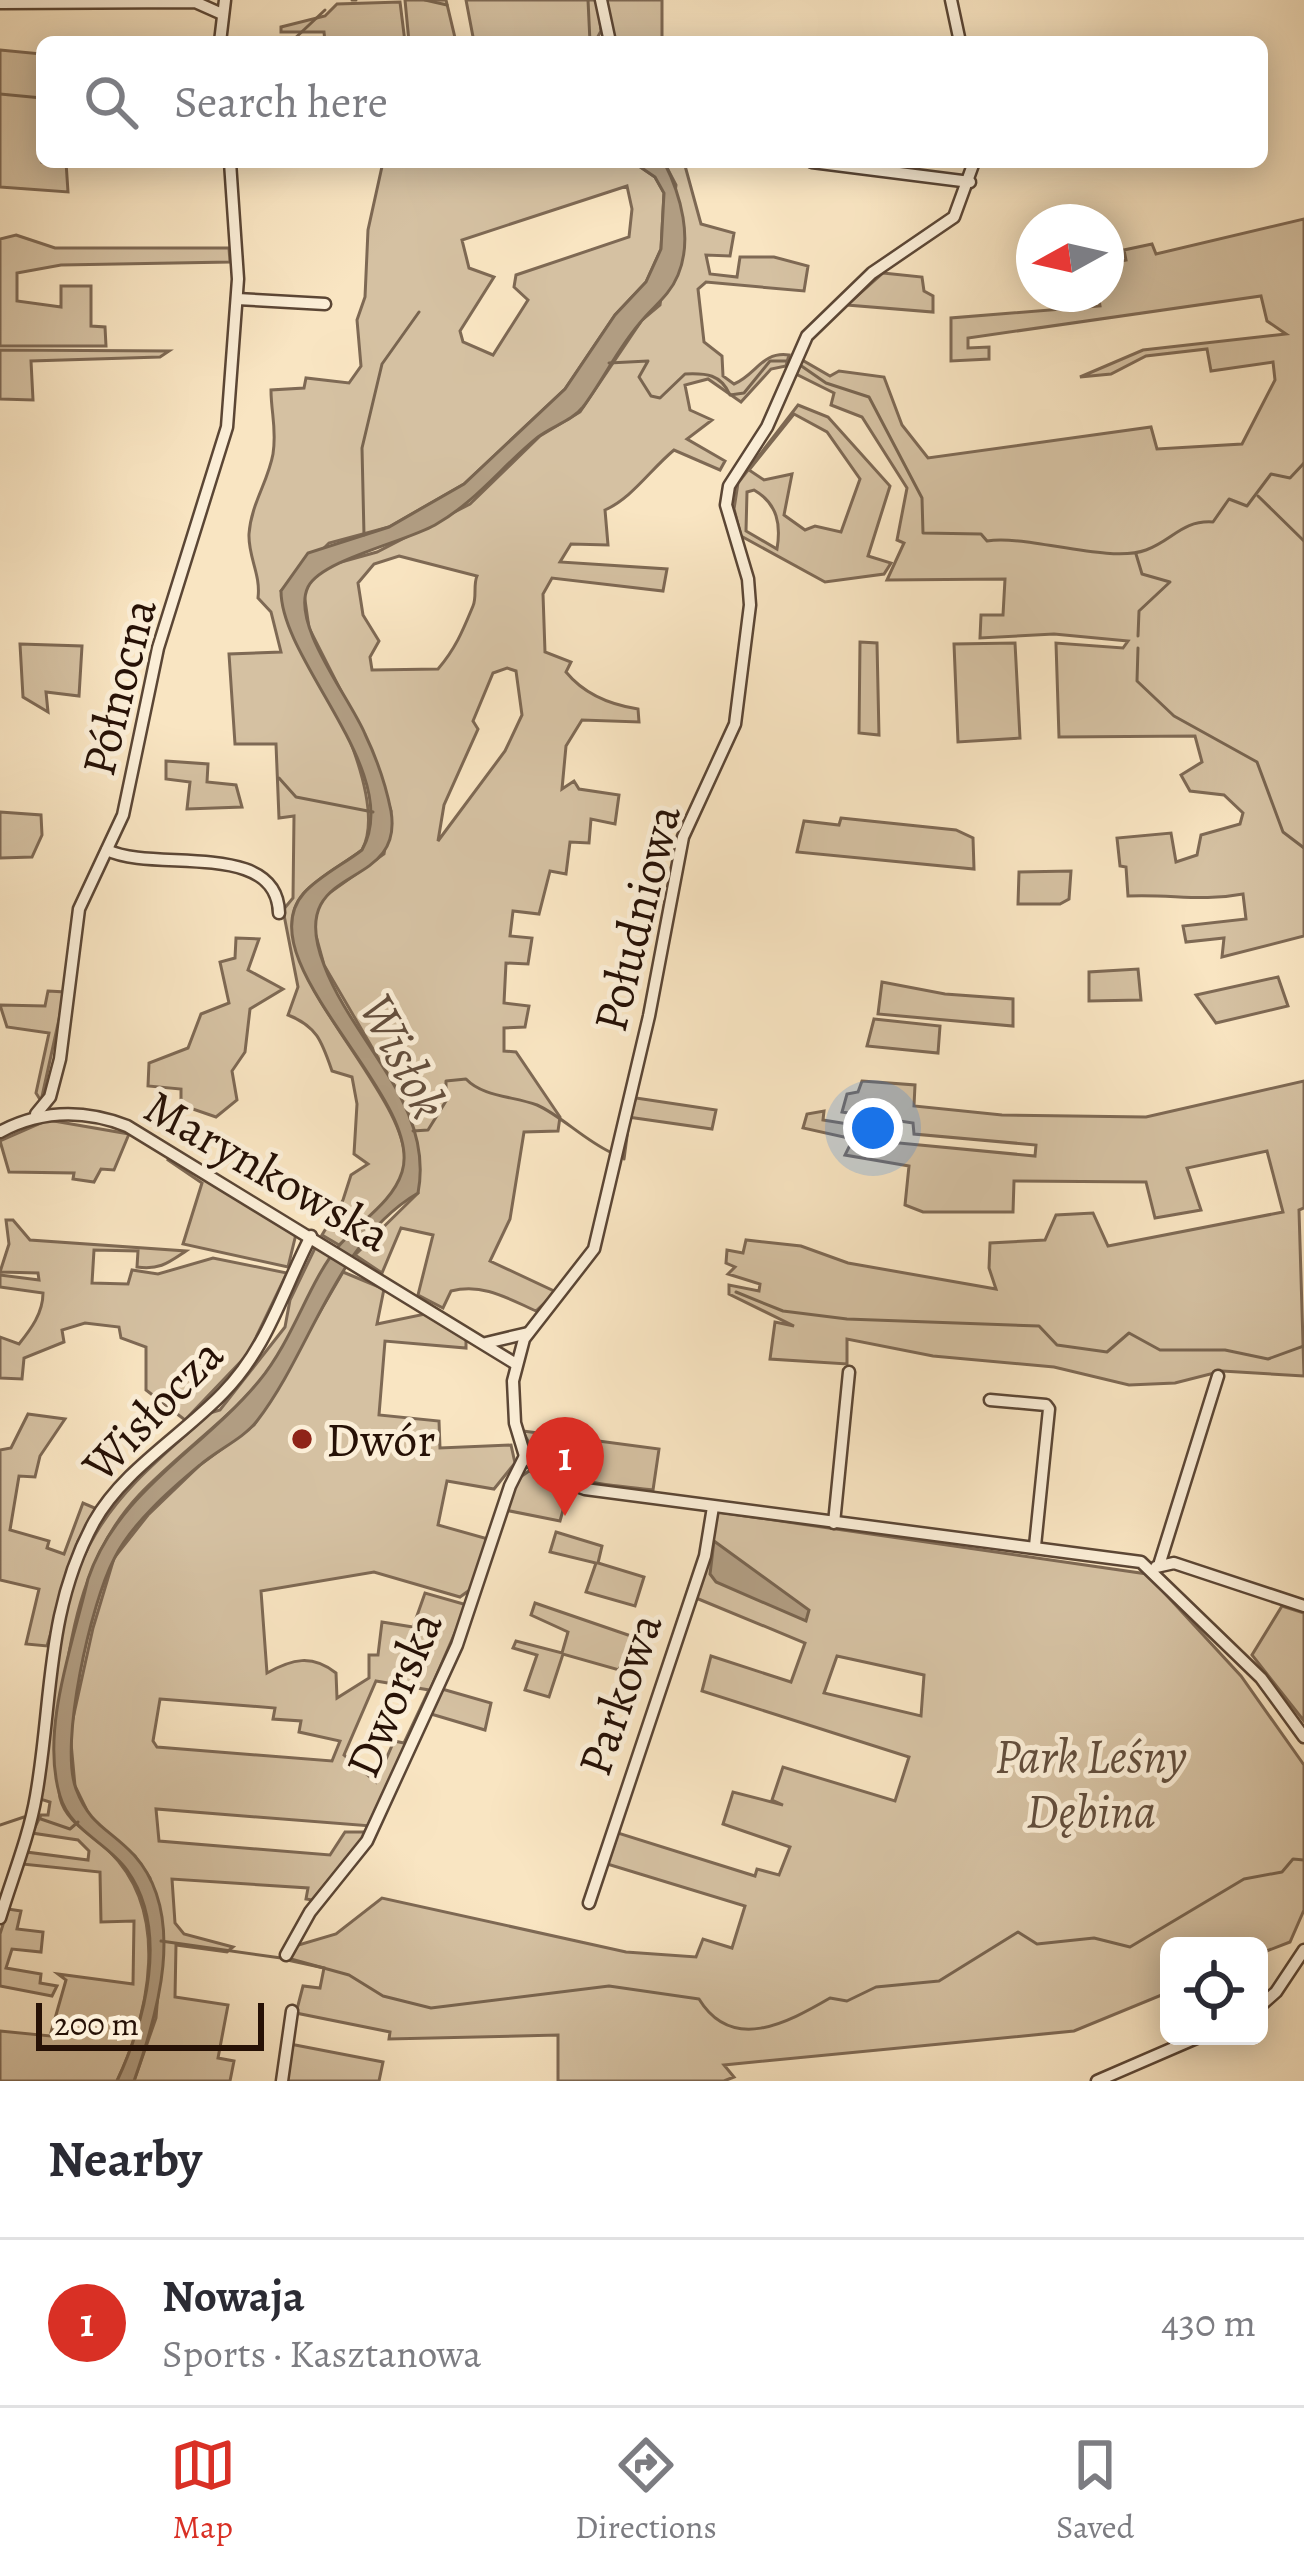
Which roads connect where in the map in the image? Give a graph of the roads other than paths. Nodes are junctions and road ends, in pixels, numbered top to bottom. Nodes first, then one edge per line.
1 (601, 0) edge
2 (951, 0) edge
3 (0, 3) edge
4 (224, 7) edge
5 (609, 36) edge
6 (959, 36) edge
7 (230, 168) edge
8 (859, 168) edge
9 (973, 168) edge
10 (970, 182) junction
11 (237, 299) junction
12 (325, 304) dead end
13 (107, 850) junction
14 (279, 914) dead end
15 (53, 1086) junction
16 (36, 1114) junction
17 (68, 1114) junction
18 (0, 1132) edge
19 (316, 1239) junction
20 (528, 1333) junction
21 (491, 1343) junction
22 (517, 1361) junction
23 (849, 1372) dead end
24 (1218, 1376) dead end
25 (990, 1400) dead end
26 (525, 1456) junction
27 (712, 1507) junction
28 (834, 1523) junction
29 (1035, 1546) junction
30 (1157, 1566) junction
31 (1304, 1606) edge
32 (1304, 1737) edge
33 (589, 1903) dead end
34 (0, 1918) edge
35 (1304, 1950) edge
36 (286, 1955) dead end
37 (1268, 1996) edge
38 (292, 2012) dead end
39 (1180, 2045) edge
40 (282, 2081) edge
41 (1097, 2081) edge

1 - 5 street
2 - 6 street
3 - 4 street
7 - 11 street, Północna
8 - 10 street
9 - 10 street, Południowa
10 - 20 street, Południowa
11 - 12 street
11 - 13 street, Północna
13 - 14 street
13 - 15 street, Północna
15 - 16 street, Północna
15 - 17 street
16 - 17 street, Marynkowska
16 - 18 street, Marynkowska
17 - 19 street, Marynkowska
19 - 21 street, Marynkowska
19 - 34 street, Wisłocza
20 - 21 street
20 - 22 street, Południowa
21 - 22 street, Marynkowska
22 - 26 street, Południowa
23 - 28 street
24 - 30 street
25 - 29 street
26 - 27 street
26 - 36 street, Dworska
27 - 28 street
27 - 33 street, Parkowa
28 - 29 street
29 - 30 street
30 - 31 street
30 - 32 street
35 - 37 street
38 - 40 street
39 - 41 street

